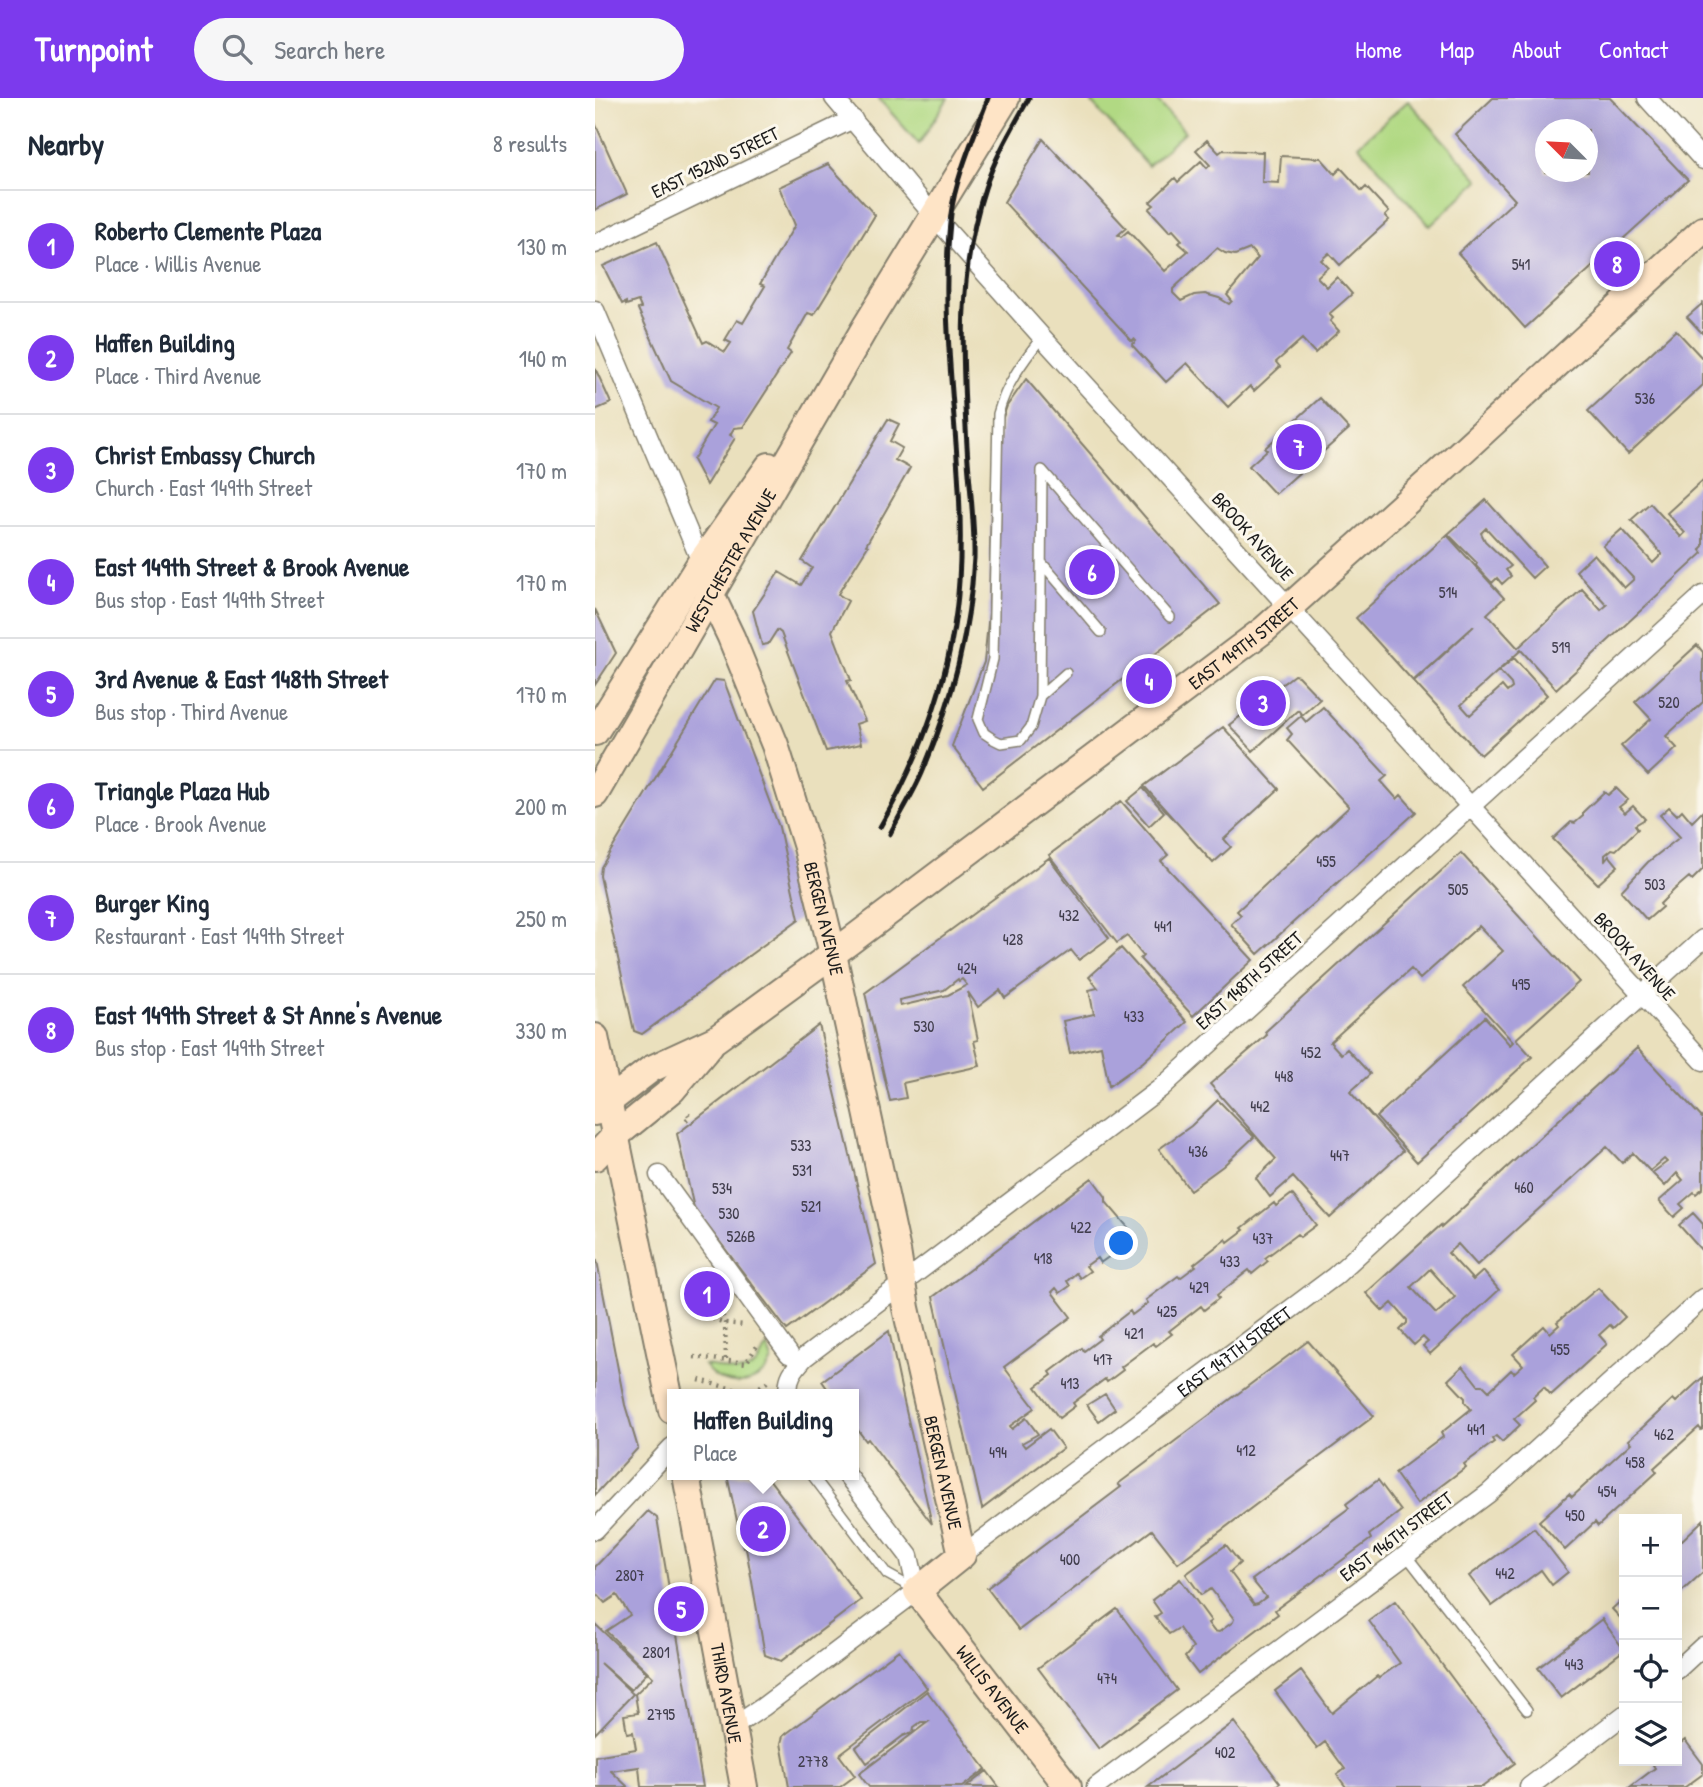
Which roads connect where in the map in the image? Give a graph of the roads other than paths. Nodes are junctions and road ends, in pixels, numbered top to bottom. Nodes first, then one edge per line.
1 (834, 98) edge
2 (1006, 98) edge
3 (1647, 98) edge
4 (853, 119) junction
5 (1703, 160) edge
6 (934, 216) junction
7 (1703, 230) edge
8 (595, 244) edge
9 (595, 310) edge
10 (866, 326) junction
11 (1042, 337) junction
12 (701, 562) junction
13 (1041, 562) junction
14 (711, 594) junction
15 (1703, 595) edge
16 (1290, 608) junction
17 (1170, 617) dead end
18 (1101, 632) dead end
19 (1066, 673) dead end
20 (1040, 696) junction
21 (595, 732) edge
22 (595, 794) edge
23 (1471, 806) junction
24 (1703, 939) edge
25 (832, 954) junction
26 (1642, 996) junction
27 (595, 1037) edge
28 (716, 1039) junction
29 (1703, 1061) edge
30 (602, 1107) edge
31 (614, 1137) junction
32 (595, 1157) edge
33 (659, 1175) dead end
34 (901, 1284) junction
35 (1703, 1298) edge
36 (793, 1360) junction
37 (669, 1389) edge
38 (789, 1389) edge
39 (667, 1452) edge
40 (687, 1480) edge
41 (816, 1480) edge
42 (852, 1480) edge
43 (595, 1530) edge
44 (962, 1555) junction
45 (1406, 1555) junction
46 (917, 1591) junction
47 (1703, 1646) edge
48 (1682, 1665) edge
49 (1527, 1710) dead end
50 (1619, 1719) edge
51 (733, 1727) junction
52 (744, 1787) edge
53 (1068, 1787) edge
54 (1096, 1787) edge
55 (1529, 1787) edge

1 - 4 street, BROOK AVENUE
2 - 6 main road, WESTCHESTER AVENUE
3 - 5 street
4 - 6 street, BROOK AVENUE
4 - 8 street, EAST 152ND STREET
6 - 10 main road, WESTCHESTER AVENUE
6 - 11 street, BROOK AVENUE
7 - 16 main road, EAST 149TH STREET
9 - 12 street, BERGEN AVENUE
10 - 12 main road, WESTCHESTER AVENUE
10 - 14 main road, WESTCHESTER AVENUE
11 - 16 street, BROOK AVENUE
11 - 20 lane
12 - 14 main road, BERGEN AVENUE
12 - 21 main road, WESTCHESTER AVENUE
13 - 17 lane
13 - 18 lane
13 - 20 lane
14 - 22 main road, WESTCHESTER AVENUE
14 - 25 main road, BERGEN AVENUE
15 - 23 street, EAST 148TH STREET
16 - 23 street, BROOK AVENUE
16 - 25 main road, EAST 149TH STREET
19 - 20 lane
23 - 26 street, BROOK AVENUE
23 - 34 street, EAST 148TH STREET
24 - 26 street, EAST 147TH STREET
25 - 28 main road, EAST 149TH STREET
25 - 34 main road, BERGEN AVENUE
26 - 29 street, BROOK AVENUE
26 - 44 street, EAST 147TH STREET
27 - 30 main road
28 - 30 main road, EAST 149TH STREET
28 - 31 main road, EAST 149TH STREET
30 - 31 main road
31 - 32 main road, EAST 149TH STREET
31 - 37 main road
33 - 36 street
34 - 36 street, EAST 148TH STREET
34 - 44 main road, BERGEN AVENUE
35 - 45 street, EAST 146TH STREET
36 - 38 street
39 - 43 street
40 - 51 main road, THIRD AVENUE
41 - 46 lane, WILLIS AVENUE
42 - 46 street, WILLIS AVENUE
44 - 46 main road, EAST 147TH STREET
45 - 49 lane
45 - 54 street, EAST 146TH STREET
46 - 51 street, EAST 147TH STREET
46 - 53 main road, WILLIS AVENUE
47 - 48 street
50 - 55 street
51 - 52 main road, THIRD AVENUE

